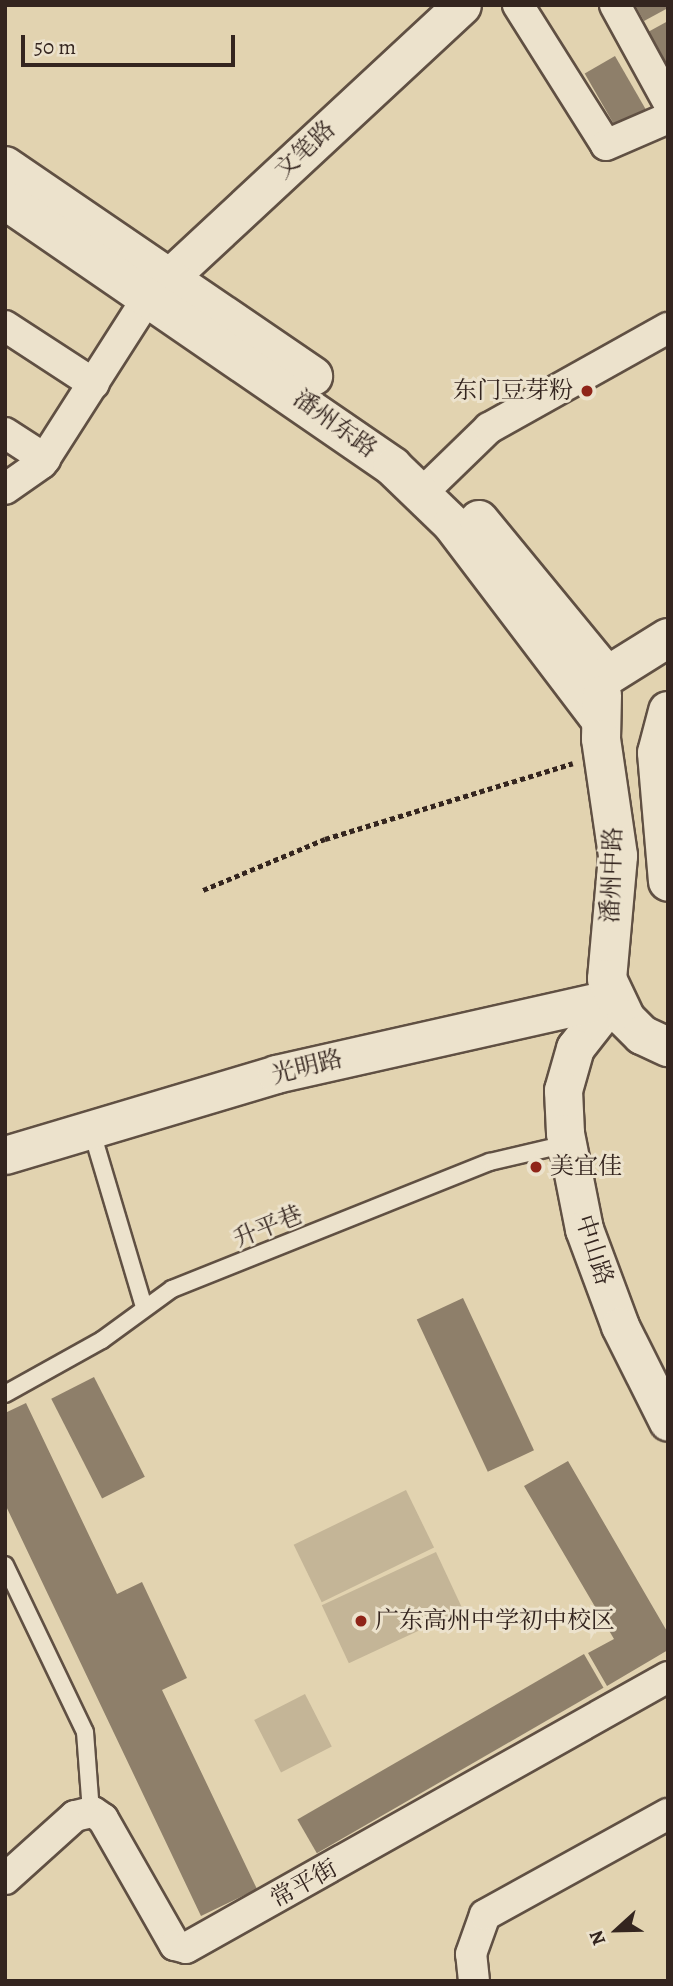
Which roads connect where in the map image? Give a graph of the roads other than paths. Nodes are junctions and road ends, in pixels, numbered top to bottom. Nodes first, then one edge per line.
1 (462, 5) edge
2 (518, 5) edge
3 (615, 5) edge
4 (668, 102) edge
5 (668, 118) edge
6 (5, 166) edge
7 (5, 200) edge
8 (160, 286) junction
9 (5, 326) edge
10 (668, 328) edge
11 (94, 384) junction
12 (5, 433) edge
13 (45, 459) junction
14 (431, 483) junction
15 (5, 488) edge
16 (668, 638) edge
17 (607, 676) junction
18 (668, 711) edge
19 (602, 736) junction
20 (668, 882) edge
21 (614, 998) junction
22 (668, 1046) edge
23 (91, 1129) junction
24 (567, 1144) junction
25 (5, 1155) edge
26 (144, 1307) junction
27 (5, 1394) edge
28 (668, 1422) edge
29 (5, 1565) edge
30 (668, 1677) edge
31 (91, 1812) junction
32 (668, 1814) edge
33 (5, 1880) edge
34 (474, 1981) edge

1 - 8 street, 文笔路
2 - 5 street
3 - 4 street
6 - 8 main road, 潘州东路
7 - 8 main road, 潘州东路
8 - 11 street
8 - 14 main road, 潘州东路
9 - 11 street
10 - 14 street
11 - 13 street
12 - 13 street
13 - 15 street
14 - 17 main road, 潘州东路
14 - 19 main road, 潘州东路
16 - 17 main road
17 - 19 main road, 潘州中路
18 - 20 main road
19 - 21 main road, 潘州中路
21 - 22 main road, 潘州中路
21 - 23 street, 光明路
21 - 24 street, 中山路
23 - 25 street, 光明路
23 - 26 lane
24 - 26 lane, 升平巷
24 - 28 street, 中山路
26 - 27 lane, 升平巷
29 - 31 lane
30 - 31 street, 常平街
31 - 33 street
32 - 34 street

